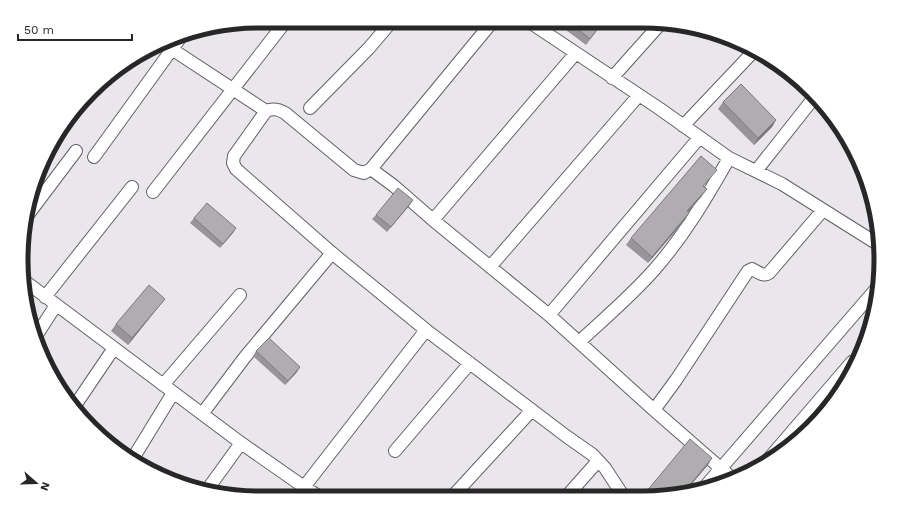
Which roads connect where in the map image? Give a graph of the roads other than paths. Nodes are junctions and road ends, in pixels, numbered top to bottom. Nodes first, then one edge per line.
1 (281, 28) edge
2 (386, 28) edge
3 (487, 28) edge
4 (538, 28) edge
5 (544, 28) edge
6 (657, 28) edge
7 (542, 31) junction
8 (169, 47) edge
9 (167, 48) edge
10 (575, 54) junction
11 (750, 55) edge
12 (612, 78) junction
13 (233, 89) junction
14 (638, 95) junction
15 (811, 101) edge
16 (310, 108) dead end
17 (266, 111) junction
18 (683, 126) junction
19 (699, 138) junction
20 (76, 151) dead end
21 (94, 158) dead end
22 (729, 158) junction
23 (371, 169) junction
24 (756, 171) junction
25 (132, 188) dead end
26 (153, 192) dead end
27 (34, 207) edge
28 (823, 210) junction
29 (433, 220) junction
30 (874, 242) edge
31 (332, 253) junction
32 (490, 267) junction
33 (29, 285) edge
34 (871, 294) edge
35 (240, 295) dead end
36 (45, 297) junction
37 (56, 306) junction
38 (550, 315) junction
39 (426, 330) junction
40 (39, 331) edge
41 (579, 342) junction
42 (114, 348) junction
43 (470, 363) junction
44 (844, 374) edge
45 (168, 389) junction
46 (77, 402) edge
47 (532, 410) junction
48 (654, 410) junction
49 (202, 414) junction
50 (787, 440) edge
51 (241, 443) junction
52 (395, 452) dead end
53 (135, 454) edge
54 (598, 461) junction
55 (721, 468) junction
56 (728, 474) edge
57 (709, 481) edge
58 (210, 486) edge
59 (304, 487) junction
60 (301, 491) edge
61 (310, 491) edge
62 (458, 491) edge
63 (572, 491) edge
64 (620, 491) edge

1 - 13 street
2 - 16 street
3 - 23 street
4 - 7 street
5 - 7 street
6 - 12 street
7 - 10 street
8 - 13 street
9 - 21 street
10 - 12 street
10 - 29 street
11 - 18 street
12 - 14 street
13 - 17 street
13 - 26 street
14 - 18 street
14 - 32 street
15 - 24 street
17 - 23 street
17 - 31 street
18 - 19 street
19 - 22 street
19 - 38 street
20 - 27 street
22 - 24 street
22 - 41 street
23 - 29 street
24 - 28 street
25 - 36 street
28 - 30 street
28 - 48 street
29 - 32 street
31 - 39 street
31 - 49 street
32 - 38 street
33 - 36 street
34 - 55 street
35 - 45 street
36 - 37 street
37 - 40 street
37 - 42 street
38 - 41 street
39 - 43 street
39 - 59 street
41 - 48 street
42 - 45 street
42 - 46 street
43 - 47 street
43 - 52 street
44 - 50 street
45 - 49 street
45 - 53 street
47 - 54 street
47 - 62 street
48 - 55 street
49 - 51 street
51 - 58 street
51 - 59 street
54 - 63 street
54 - 64 street
55 - 56 street
55 - 57 street
59 - 60 street
59 - 61 street

